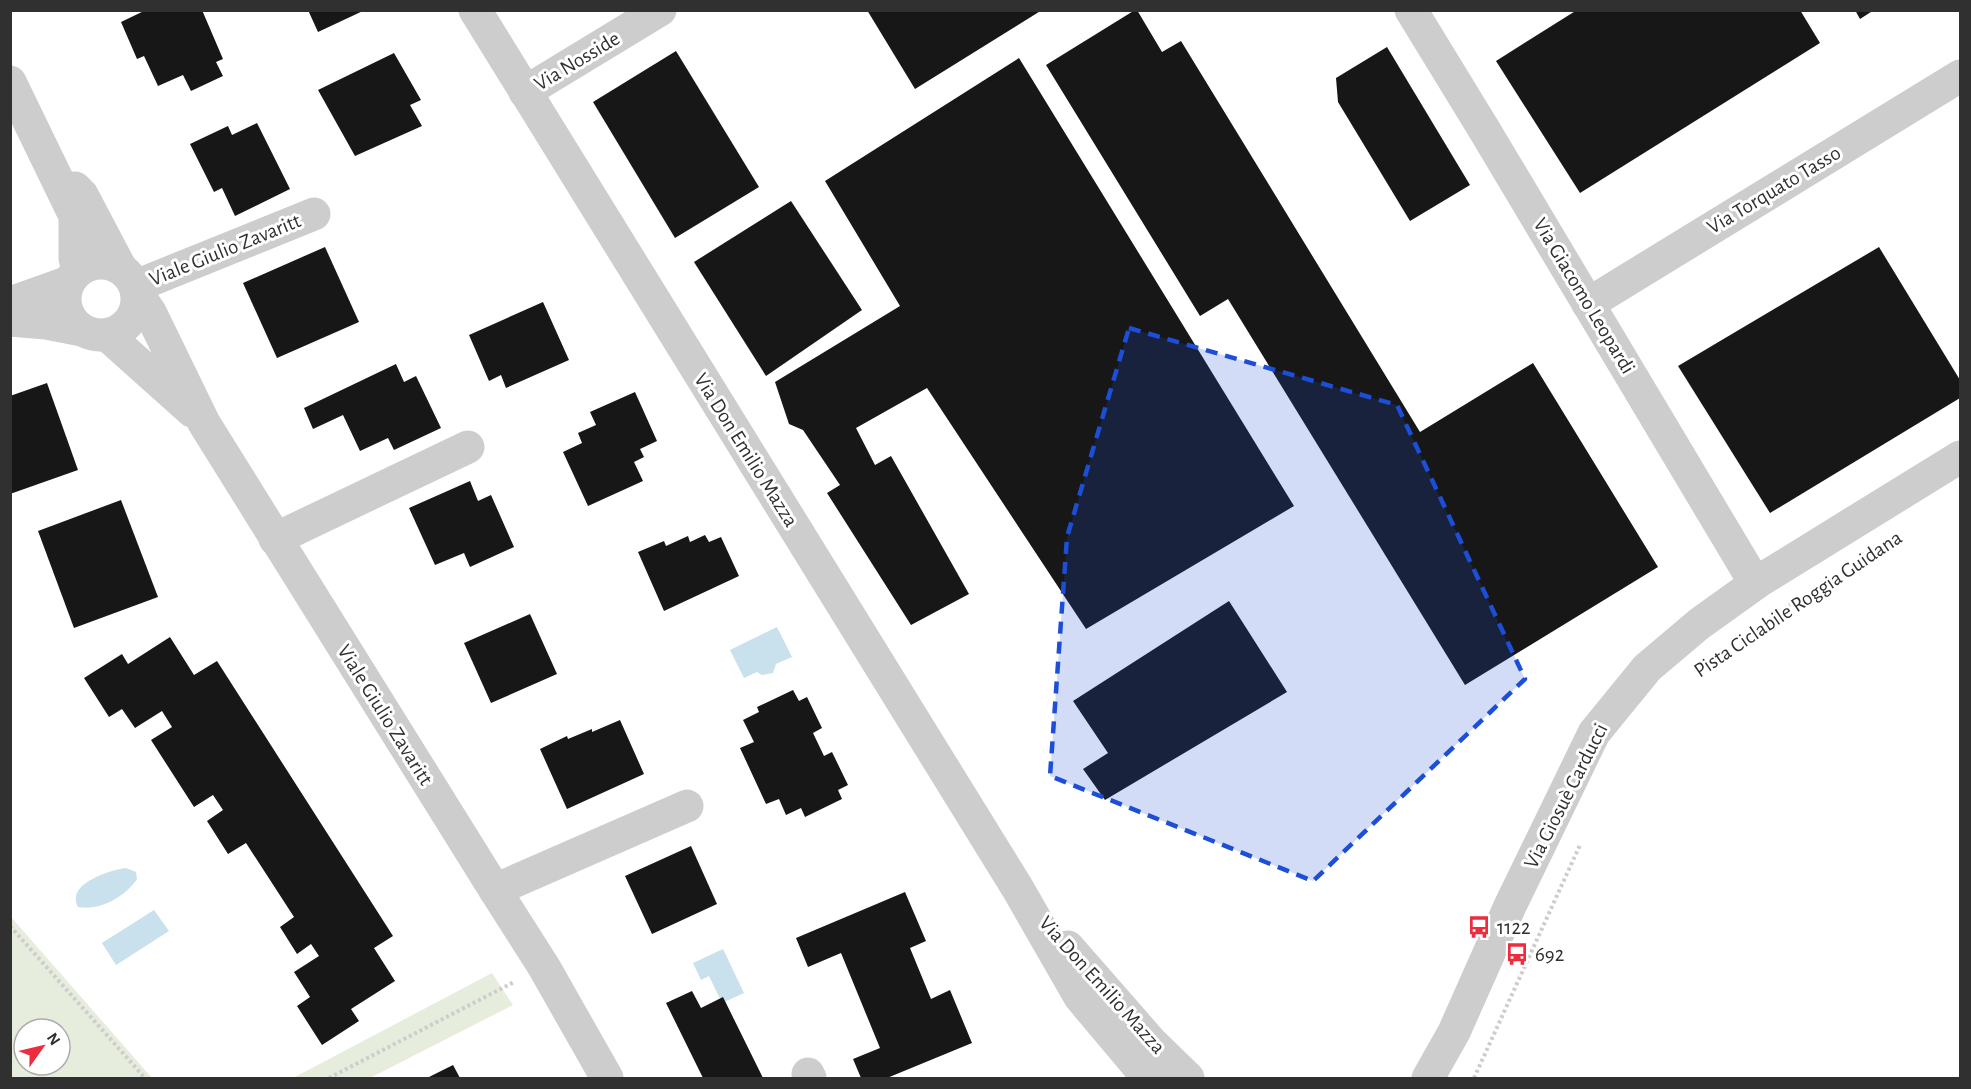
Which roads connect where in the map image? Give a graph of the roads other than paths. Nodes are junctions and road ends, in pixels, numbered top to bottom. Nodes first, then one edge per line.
1 (475, 10) edge
2 (660, 10) edge
3 (1410, 10) edge
4 (1960, 76) edge
5 (10, 82) edge
6 (525, 92) junction
7 (48, 158) junction
8 (314, 214) dead end
9 (73, 276) junction
10 (131, 283) junction
11 (10, 303) edge
12 (1588, 304) junction
13 (10, 320) edge
14 (95, 332) junction
15 (204, 423) junction
16 (468, 447) dead end
17 (1960, 458) edge
18 (275, 539) junction
19 (1755, 583) junction
20 (687, 806) dead end
21 (1018, 889) junction
22 (495, 890) junction
23 (606, 1078) edge
24 (1148, 1078) edge
25 (1188, 1078) edge
26 (1428, 1078) edge

1 - 6 street, Via Don Emilio Mazza
2 - 6 street, Via Nosside
3 - 12 street, Via Giacomo Leopardi
4 - 12 street, Via Torquato Tasso
5 - 7 street, Viale Giulio Zavaritt
6 - 21 street, Via Don Emilio Mazza
7 - 9 street, Viale Giulio Zavaritt
7 - 10 street, Viale Giulio Zavaritt
8 - 10 street, Viale Giulio Zavaritt
9 - 10 street, Viale Giulio Zavaritt
9 - 11 street, Viale Giulio Zavaritt
9 - 14 street, Viale Giulio Zavaritt
10 - 14 street, Viale Giulio Zavaritt
10 - 15 street, Viale Giulio Zavaritt
12 - 19 street, Via Giacomo Leopardi
13 - 14 street
14 - 15 street, Viale Giulio Zavaritt
15 - 18 street, Viale Giulio Zavaritt
16 - 18 street
17 - 19 street, Via Giosuè Carducci
18 - 22 street, Viale Giulio Zavaritt
19 - 26 street, Via Giosuè Carducci
20 - 22 street
21 - 24 street, Via Don Emilio Mazza
21 - 25 street, Via Don Emilio Mazza
22 - 23 street, Viale Giulio Zavaritt

